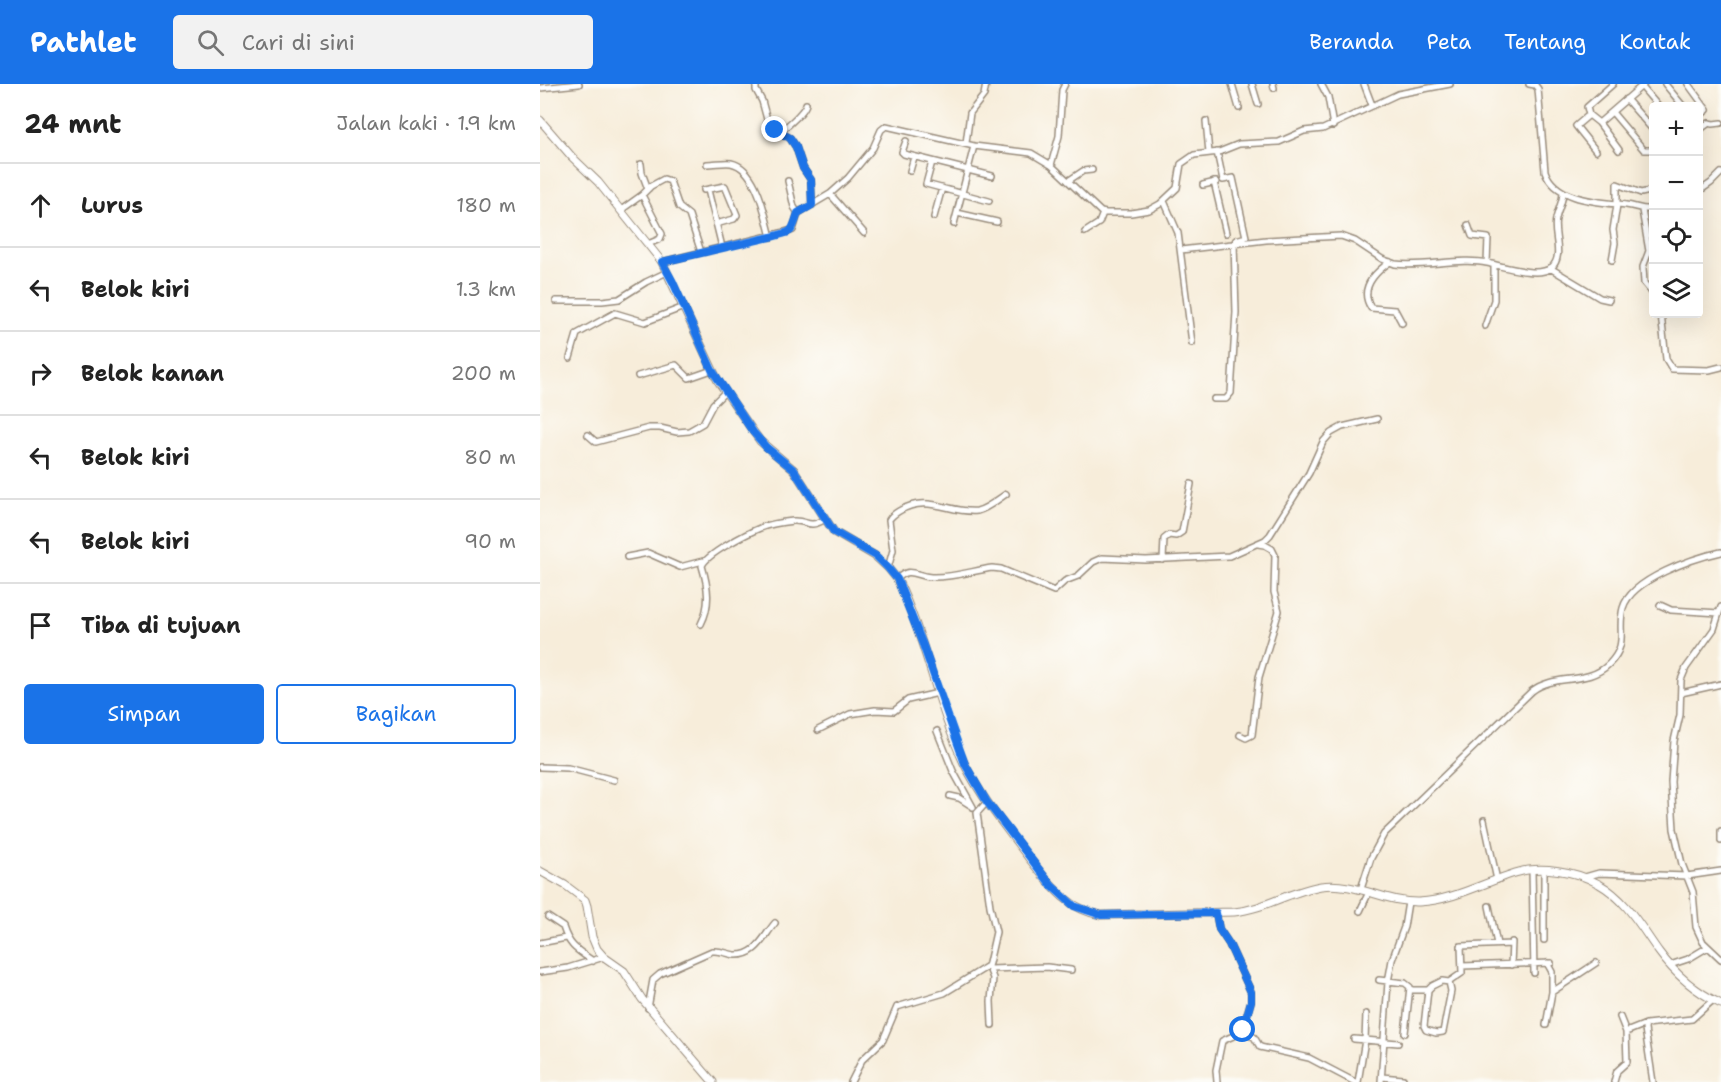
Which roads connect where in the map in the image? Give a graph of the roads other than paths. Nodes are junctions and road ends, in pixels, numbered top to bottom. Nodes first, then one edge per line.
1 (579, 84) edge
2 (756, 84) edge
3 (986, 84) edge
4 (1065, 84) edge
5 (1232, 84) edge
6 (1252, 84) edge
7 (1321, 84) edge
8 (1364, 84) edge
9 (1450, 84) edge
10 (1529, 84) edge
11 (1613, 84) edge
12 (1665, 84) edge
13 (1688, 84) edge
14 (1642, 85) edge
15 (1430, 86) edge
16 (540, 88) edge
17 (1626, 99) junction
18 (1656, 102) edge
19 (1680, 102) edge
20 (806, 104) dead end
21 (1257, 104) dead end
22 (1372, 105) junction
23 (1705, 107) junction
24 (1239, 108) dead end
25 (1703, 110) edge
26 (1612, 112) junction
27 (1589, 115) junction
28 (540, 120) edge
29 (1206, 121) dead end
30 (1599, 123) junction
31 (1709, 123) junction
32 (1721, 123) edge
33 (1649, 125) edge
34 (1333, 126) junction
35 (1703, 127) edge
36 (780, 133) junction
37 (906, 141) dead end
38 (966, 144) junction
39 (974, 146) junction
40 (1596, 150) dead end
41 (1619, 150) dead end
42 (1649, 150) edge
43 (1217, 152) junction
44 (1209, 153) junction
45 (915, 157) junction
46 (932, 162) junction
47 (641, 164) dead end
48 (707, 164) dead end
49 (1051, 165) junction
50 (969, 170) junction
51 (1092, 170) dead end
52 (910, 171) dead end
53 (1721, 173) edge
54 (992, 176) dead end
55 (1223, 180) junction
56 (1068, 181) junction
57 (788, 182) dead end
58 (1214, 182) junction
59 (1203, 185) dead end
60 (942, 188) junction
61 (648, 189) junction
62 (1703, 189) edge
63 (1649, 191) edge
64 (1563, 192) junction
65 (963, 193) junction
66 (830, 194) junction
67 (642, 195) junction
68 (989, 201) dead end
69 (1164, 201) junction
70 (812, 205) junction
71 (1617, 205) junction
72 (1649, 209) edge
73 (621, 210) junction
74 (1642, 210) junction
75 (798, 213) junction
76 (957, 213) junction
77 (1103, 213) junction
78 (934, 217) dead end
79 (997, 222) dead end
80 (716, 224) junction
81 (954, 224) dead end
82 (1468, 225) dead end
83 (1085, 232) dead end
84 (1226, 232) dead end
85 (864, 233) dead end
86 (771, 237) junction
87 (1234, 241) junction
88 (648, 244) junction
89 (722, 247) junction
90 (1181, 250) junction
91 (700, 252) junction
92 (1612, 260) dead end
93 (662, 262) junction
94 (1390, 262) junction
95 (1487, 263) junction
96 (1494, 265) junction
97 (1550, 268) junction
98 (663, 274) junction
99 (1649, 290) edge
100 (1609, 300) dead end
101 (556, 302) dead end
102 (684, 307) junction
103 (1661, 318) edge
104 (1402, 324) dead end
105 (1485, 326) dead end
106 (1192, 343) dead end
107 (570, 357) dead end
108 (1721, 367) edge
109 (712, 370) junction
110 (638, 376) dead end
111 (725, 392) junction
112 (1214, 399) dead end
113 (1377, 420) dead end
114 (588, 435) dead end
115 (1191, 484) dead end
116 (1006, 494) dead end
117 (824, 520) junction
118 (1270, 536) junction
119 (1253, 545) junction
120 (1272, 549) junction
121 (1721, 552) edge
122 (627, 557) dead end
123 (1163, 560) junction
124 (703, 561) junction
125 (888, 568) junction
126 (897, 579) junction
127 (1659, 605) dead end
128 (1720, 610) edge
129 (701, 624) dead end
130 (1721, 684) edge
131 (938, 693) junction
132 (1681, 693) junction
133 (818, 730) dead end
134 (937, 731) dead end
135 (1240, 735) dead end
136 (540, 767) edge
137 (614, 780) dead end
138 (950, 796) dead end
139 (987, 802) junction
140 (973, 807) junction
141 (977, 813) junction
142 (1484, 820) dead end
143 (1721, 831) edge
144 (1721, 841) edge
145 (1532, 870) junction
146 (540, 871) edge
147 (1544, 871) junction
148 (1721, 871) edge
149 (1687, 876) junction
150 (1585, 878) junction
151 (1497, 880) junction
152 (1361, 889) junction
153 (1369, 892) junction
154 (1408, 902) junction
155 (1488, 906) dead end
156 (1360, 911) dead end
157 (1216, 913) junction
158 (548, 917) dead end
159 (775, 923) dead end
160 (566, 938) junction
161 (1534, 940) junction
162 (540, 943) edge
163 (1497, 944) junction
164 (1708, 947) junction
165 (604, 957) junction
166 (1721, 959) edge
167 (593, 961) junction
168 (1596, 963) dead end
169 (1534, 964) junction
170 (1512, 965) junction
171 (1670, 965) junction
172 (1462, 966) junction
173 (989, 968) junction
174 (1071, 970) dead end
175 (540, 972) edge
176 (1534, 973) dead end
177 (1379, 980) dead end
178 (1388, 982) junction
179 (1449, 982) junction
180 (1410, 990) junction
181 (1428, 990) junction
182 (1552, 992) junction
183 (1713, 1000) junction
184 (1721, 1004) edge
185 (648, 1008) junction
186 (1366, 1014) dead end
187 (1620, 1017) dead end
188 (1546, 1024) dead end
189 (1646, 1024) junction
190 (992, 1025) dead end
191 (1626, 1032) junction
192 (1240, 1033) junction
193 (1405, 1033) dead end
194 (1354, 1039) dead end
195 (1365, 1040) junction
196 (1383, 1042) junction
197 (1398, 1043) dead end
198 (1403, 1072) dead end
199 (1381, 1079) edge
200 (1403, 1081) edge
201 (713, 1082) edge
202 (851, 1082) edge
203 (1217, 1082) edge
204 (1356, 1082) edge
205 (1614, 1082) edge
206 (1653, 1082) edge

1 - 16 street
2 - 36 street
3 - 38 street
4 - 49 street
5 - 24 street
6 - 21 street
7 - 34 street
8 - 22 street
9 - 15 street
10 - 64 street
11 - 27 street
12 - 19 street
13 - 23 street
14 - 17 street
14 - 18 street
15 - 22 street
17 - 26 street
17 - 33 street
20 - 36 street
22 - 34 street
23 - 25 street
23 - 31 street
26 - 30 street
26 - 42 street
27 - 30 street
27 - 40 street
28 - 73 street
29 - 44 street
30 - 41 street
31 - 32 street
31 - 35 street
34 - 43 street
36 - 70 street
37 - 45 street
38 - 39 street
38 - 66 street
39 - 49 street
39 - 50 street
43 - 44 street
43 - 55 street
44 - 69 street
45 - 46 street
45 - 52 street
46 - 50 street
46 - 60 street
47 - 61 street
48 - 86 street
49 - 56 street
50 - 54 street
50 - 65 street
51 - 56 street
53 - 62 street
55 - 58 street
55 - 87 street
56 - 77 street
57 - 75 street
58 - 59 street
58 - 84 street
60 - 65 street
60 - 78 street
61 - 67 street
61 - 91 street
63 - 71 street
64 - 71 street
64 - 97 street
65 - 68 street
65 - 76 street
66 - 70 street
66 - 85 street
67 - 73 street
67 - 88 street
69 - 77 street
69 - 90 street
70 - 75 street
71 - 74 street
71 - 92 street
72 - 74 street
73 - 88 street
74 - 99 street
75 - 86 street
76 - 79 street
76 - 81 street
77 - 83 street
80 - 80 street
80 - 89 street
82 - 95 street
86 - 89 street
87 - 90 street
87 - 94 street
87 - 112 street
88 - 93 street
89 - 91 street
90 - 106 street
91 - 93 street
93 - 98 street
94 - 95 street
94 - 104 street
95 - 96 street
96 - 97 street
96 - 105 street
97 - 100 street
98 - 101 street
98 - 102 street
102 - 107 street
102 - 109 street
103 - 108 street
109 - 110 street
109 - 111 street
111 - 114 street
111 - 117 street
113 - 118 street
115 - 123 street
116 - 125 street
117 - 124 street
117 - 125 street
118 - 119 street
118 - 120 street
119 - 120 street
119 - 123 street
120 - 135 street
121 - 152 street
122 - 124 street
123 - 126 street
124 - 129 street
125 - 126 street
126 - 131 street
127 - 128 street
128 - 132 street
130 - 132 street
131 - 133 street
131 - 139 street
132 - 149 street
134 - 140 street
136 - 137 street
138 - 140 street
139 - 141 street
139 - 157 street
140 - 141 street
141 - 173 street
142 - 151 street
143 - 144 street
145 - 147 street
145 - 151 street
145 - 161 street
146 - 165 street
147 - 150 street
147 - 161 street
148 - 149 street
149 - 150 street
149 - 164 street
150 - 171 street
151 - 154 street
152 - 153 street
152 - 157 street
153 - 154 street
153 - 156 street
154 - 178 street
155 - 163 street
157 - 192 street
158 - 160 street
159 - 185 street
160 - 162 street
160 - 167 street
161 - 169 street
163 - 170 street
163 - 172 street
164 - 166 street
164 - 171 street
165 - 167 street
165 - 185 street
167 - 175 street
168 - 182 street
169 - 170 street
169 - 176 street
169 - 182 street
170 - 172 street
171 - 183 street
172 - 179 street
173 - 174 street
173 - 190 street
173 - 202 street
177 - 178 street
178 - 180 street
178 - 196 street
179 - 181 street
179 - 181 street
180 - 181 street
180 - 193 street
182 - 188 street
183 - 184 street
183 - 189 street
185 - 201 street
186 - 195 street
187 - 191 street
189 - 191 street
189 - 206 street
191 - 205 street
192 - 203 street
192 - 204 street
194 - 195 street
195 - 196 street
195 - 204 street
196 - 197 street
196 - 199 street
198 - 200 street
199 - 200 street

